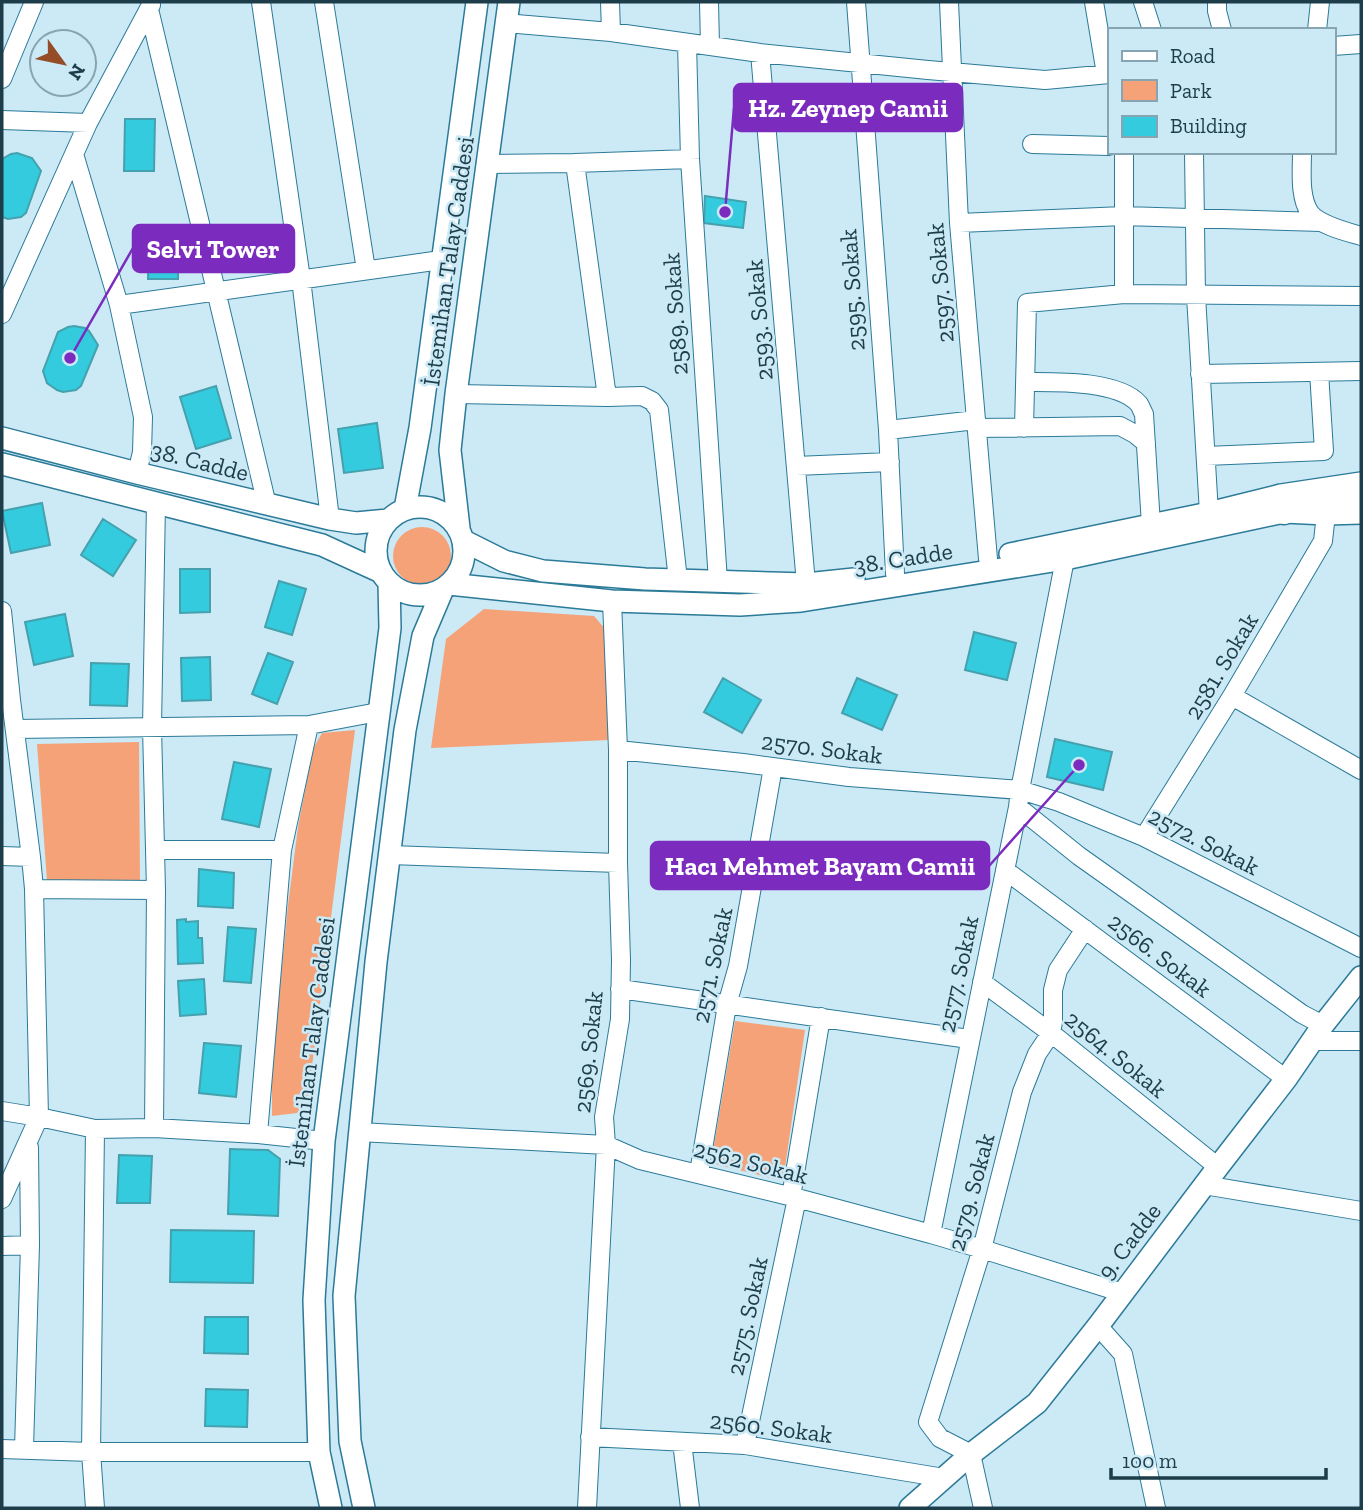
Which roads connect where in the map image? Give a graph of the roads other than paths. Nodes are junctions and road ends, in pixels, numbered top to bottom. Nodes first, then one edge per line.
1 (34, 2) edge
2 (261, 2) edge
3 (324, 2) edge
4 (477, 2) edge
5 (610, 2) edge
6 (709, 2) edge
7 (856, 2) edge
8 (949, 2) edge
9 (1094, 2) edge
10 (1143, 2) edge
11 (1217, 2) edge
12 (1320, 2) edge
13 (151, 5) edge
14 (507, 12) edge
15 (1151, 28) edge
16 (1221, 28) edge
17 (1317, 28) edge
18 (611, 32) junction
19 (687, 43) junction
20 (1361, 44) edge
21 (710, 46) junction
22 (1335, 46) edge
23 (760, 53) junction
24 (859, 63) junction
25 (952, 72) junction
26 (1108, 74) edge
27 (2, 79) edge
28 (2, 120) edge
29 (88, 123) junction
30 (1032, 144) dead end
31 (1108, 146) edge
32 (74, 154) junction
33 (1124, 154) edge
34 (1194, 154) edge
35 (1302, 154) edge
36 (690, 159) junction
37 (575, 163) junction
38 (488, 164) junction
39 (1124, 216) junction
40 (1195, 219) junction
41 (1321, 222) junction
42 (959, 223) junction
43 (1361, 236) edge
44 (441, 260) junction
45 (366, 270) junction
46 (301, 279) junction
47 (216, 292) junction
48 (1124, 294) junction
49 (1196, 296) junction
50 (1361, 296) edge
51 (119, 304) junction
52 (2, 314) edge
53 (1361, 371) edge
54 (1319, 372) junction
55 (1200, 374) junction
56 (1025, 382) junction
57 (456, 394) junction
58 (607, 397) junction
59 (977, 424) junction
60 (1024, 428) junction
61 (888, 430) junction
62 (2, 438) edge
63 (1146, 443) junction
64 (1206, 456) junction
65 (890, 462) junction
66 (2, 464) edge
67 (796, 466) junction
68 (136, 473) junction
69 (1361, 483) edge
70 (1361, 498) edge
71 (156, 503) junction
72 (267, 505) junction
73 (1284, 512) junction
74 (1209, 513) junction
75 (1361, 513) edge
76 (396, 514) junction
77 (1326, 514) junction
78 (330, 519) junction
79 (1151, 525) junction
80 (461, 535) junction
81 (988, 559) junction
82 (1065, 559) junction
83 (895, 574) junction
84 (385, 578) junction
85 (678, 579) junction
86 (718, 582) junction
87 (806, 584) junction
88 (446, 587) junction
89 (612, 601) junction
90 (2, 611) edge
91 (1233, 696) junction
92 (6, 700) edge
93 (378, 712) junction
94 (309, 725) junction
95 (152, 727) junction
96 (15, 729) junction
97 (618, 750) junction
98 (774, 767) junction
99 (1361, 770) edge
100 (1019, 799) junction
101 (1144, 837) junction
102 (155, 849) junction
103 (282, 849) junction
104 (390, 855) junction
105 (2, 856) edge
106 (31, 857) junction
107 (618, 863) junction
108 (1005, 870) junction
109 (34, 888) junction
110 (156, 890) junction
111 (1084, 929) junction
112 (1361, 948) edge
113 (1361, 977) edge
114 (982, 982) junction
115 (620, 989) junction
116 (727, 1005) junction
117 (821, 1017) junction
118 (1051, 1033) junction
119 (1319, 1033) junction
120 (970, 1039) junction
121 (1361, 1041) edge
122 (1286, 1079) junction
123 (2, 1111) edge
124 (38, 1117) junction
125 (154, 1128) junction
126 (95, 1129) junction
127 (359, 1132) junction
128 (258, 1133) junction
129 (29, 1140) junction
130 (324, 1141) junction
131 (606, 1145) junction
132 (1218, 1167) junction
133 (699, 1173) junction
134 (1204, 1185) junction
135 (794, 1197) junction
136 (2, 1199) edge
137 (1361, 1211) edge
138 (931, 1234) junction
139 (30, 1245) junction
140 (2, 1246) edge
141 (982, 1248) junction
142 (1123, 1293) junction
143 (1098, 1326) junction
144 (590, 1437) junction
145 (682, 1442) junction
146 (745, 1445) junction
147 (2, 1449) edge
148 (24, 1449) junction
149 (91, 1452) junction
150 (319, 1452) junction
151 (971, 1454) junction
152 (944, 1478) junction
153 (95, 1508) edge
154 (331, 1508) edge
155 (364, 1508) edge
156 (587, 1508) edge
157 (690, 1508) edge
158 (910, 1508) edge
159 (983, 1508) edge
160 (1156, 1508) edge

1 - 27 street
2 - 46 street
3 - 45 street
4 - 44 street, İstemihan Talay Caddesi
5 - 18 street
6 - 21 street
7 - 24 street, 2595. Sokak
8 - 25 street, 2597. Sokak
9 - 26 street
10 - 15 street
11 - 16 street
12 - 17 street
13 - 29 street
13 - 47 street
14 - 18 street
14 - 38 street, İstemihan Talay Caddesi
18 - 19 street
19 - 21 street
19 - 36 street, 2589. Sokak
20 - 22 street
21 - 23 street
23 - 24 street
23 - 67 street, 2593. Sokak
24 - 25 street
24 - 61 street, 2595. Sokak
25 - 26 street
25 - 42 street, 2597. Sokak
28 - 29 street
29 - 32 street
30 - 31 street
32 - 51 street
32 - 52 street
33 - 39 street
34 - 40 street
35 - 41 street
36 - 37 street
36 - 86 street, 2589. Sokak
37 - 38 street
37 - 58 street
38 - 57 street, İstemihan Talay Caddesi
39 - 40 street
39 - 42 street
39 - 48 street
40 - 41 street
40 - 49 street
41 - 43 street
42 - 59 street, 2597. Sokak
44 - 45 street
44 - 76 street, İstemihan Talay Caddesi
45 - 46 street
46 - 47 street
46 - 78 street
47 - 51 street
47 - 72 street
48 - 49 street
48 - 56 street
49 - 50 street
49 - 55 street
51 - 68 street
53 - 54 street
54 - 55 street
54 - 64 street
55 - 64 street
56 - 60 street
56 - 63 street
57 - 58 street
57 - 80 street, İstemihan Talay Caddesi
58 - 85 street
59 - 60 street
59 - 61 street
59 - 81 street, 2597. Sokak
60 - 63 street
61 - 65 street, 2595. Sokak
62 - 68 street, 38. Cadde
63 - 79 street
64 - 74 street
65 - 67 street
65 - 83 street, 2595. Sokak
66 - 71 street
67 - 87 street, 2593. Sokak
68 - 72 street, 38. Cadde
69 - 74 street, 38. Cadde
70 - 73 main road
71 - 84 street
71 - 95 street
72 - 78 street, 38. Cadde
73 - 77 street, 38. Cadde
73 - 82 street, 38. Cadde
74 - 79 street, 38. Cadde
75 - 77 street, 38. Cadde
76 - 78 street, 38. Cadde
76 - 80 street
76 - 84 street
77 - 91 street, 2581. Sokak
79 - 81 street, 38. Cadde
80 - 85 street, 38. Cadde
80 - 88 street
81 - 83 street, 38. Cadde
82 - 89 street, 38. Cadde
82 - 100 street, 2577. Sokak
83 - 87 street, 38. Cadde
84 - 88 street
84 - 93 street, İstemihan Talay Caddesi
85 - 86 street, 38. Cadde
86 - 87 street, 38. Cadde
88 - 89 street, 38. Cadde
88 - 104 street
89 - 97 street, 2569. Sokak
90 - 92 street
91 - 99 street
91 - 101 street, 2581. Sokak
92 - 96 street
93 - 94 street
93 - 130 street, İstemihan Talay Caddesi
94 - 95 street
94 - 103 street
95 - 96 street
95 - 102 street
96 - 106 street
97 - 98 street, 2570. Sokak
97 - 107 street, 2569. Sokak
98 - 100 street, 2570. Sokak
98 - 116 street, 2571. Sokak
100 - 101 street, 2572. Sokak
100 - 108 street, 2577. Sokak
100 - 119 street
101 - 112 street, 2572. Sokak
102 - 103 street
102 - 110 street
103 - 128 street
104 - 107 street
104 - 127 street
105 - 106 street
106 - 109 street
107 - 115 street, 2569. Sokak
108 - 111 street, 2566. Sokak
108 - 114 street, 2577. Sokak
109 - 110 street
109 - 124 street
110 - 125 street
111 - 118 street, 2579. Sokak
111 - 122 street, 2566. Sokak
113 - 119 street, 9. Cadde
114 - 118 street, 2564. Sokak
114 - 120 street, 2577. Sokak
115 - 116 street
115 - 131 street, 2569. Sokak
116 - 117 street
116 - 133 street, 2571. Sokak
117 - 120 street
117 - 135 street, 2575. Sokak
118 - 132 street, 2564. Sokak
118 - 141 street, 2579. Sokak
119 - 121 street
119 - 122 street, 9. Cadde
120 - 138 street, 2577. Sokak
122 - 132 street, 9. Cadde
123 - 124 street
124 - 126 street
124 - 129 street
125 - 126 street
125 - 128 street
126 - 149 street
127 - 131 street, 2562 Sokak
127 - 155 street
128 - 130 street
129 - 136 street
129 - 139 street
130 - 150 street, İstemihan Talay Caddesi
131 - 133 street, 2562 Sokak
131 - 144 street, 2569. Sokak
132 - 134 street, 9. Cadde
133 - 135 street, 2562 Sokak
134 - 137 street
134 - 142 street, 9. Cadde
135 - 138 street, 2562 Sokak
135 - 146 street, 2575. Sokak
138 - 141 street, 2562 Sokak
139 - 140 street
139 - 148 street
141 - 142 street, 2562 Sokak
141 - 151 street, 2579. Sokak
142 - 143 street, 9. Cadde
143 - 151 street, 9. Cadde
143 - 160 street
144 - 145 street, 2560. Sokak
144 - 156 street, 2569. Sokak
145 - 146 street, 2560. Sokak
145 - 157 street
146 - 152 street, 2560. Sokak
147 - 148 street
148 - 149 street
149 - 150 street
149 - 153 street
150 - 154 street, İstemihan Talay Caddesi
151 - 152 street, 9. Cadde
151 - 159 street
152 - 158 street, 9. Cadde

